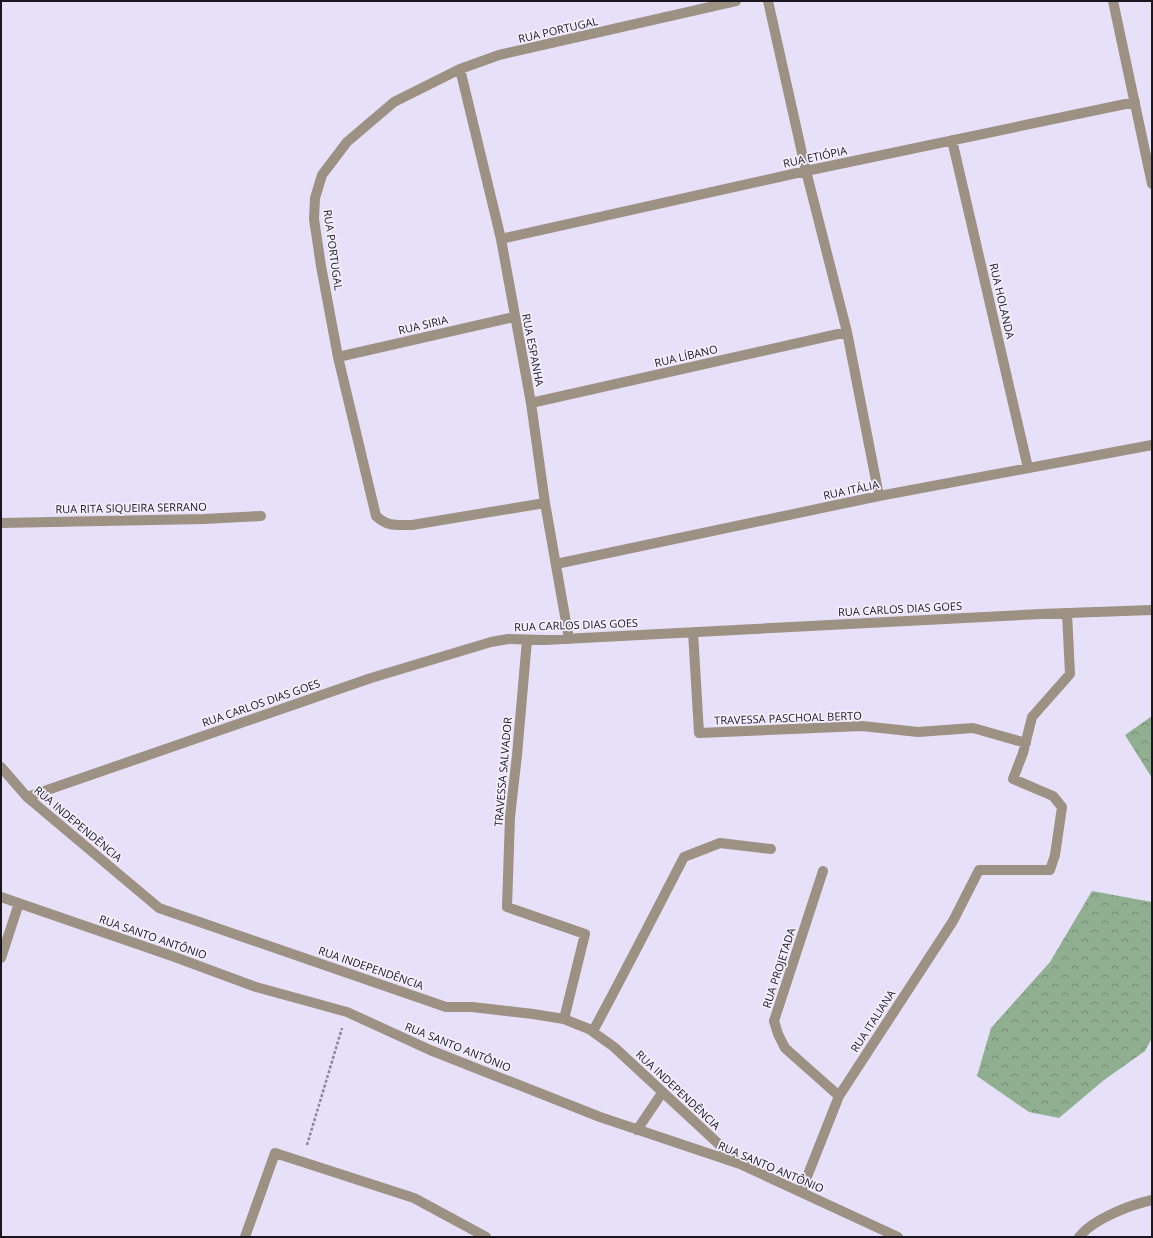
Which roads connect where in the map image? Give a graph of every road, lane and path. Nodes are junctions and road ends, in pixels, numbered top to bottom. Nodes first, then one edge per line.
1 (736, 1) edge
2 (768, 1) edge
3 (1113, 1) edge
4 (460, 69) junction
5 (1135, 102) junction
6 (952, 140) junction
7 (806, 171) junction
8 (1152, 184) edge
9 (501, 239) junction
10 (514, 317) junction
11 (847, 332) junction
12 (338, 357) junction
13 (531, 403) junction
14 (1152, 445) edge
15 (1028, 468) junction
16 (879, 496) junction
17 (545, 503) junction
18 (261, 516) dead end
19 (1, 523) edge
20 (556, 564) junction
21 (1152, 610) edge
22 (1067, 613) junction
23 (693, 632) junction
24 (569, 639) junction
25 (527, 640) junction
26 (1026, 743) junction
27 (1, 767) edge
28 (26, 798) junction
29 (771, 849) dead end
30 (823, 871) dead end
31 (1, 897) edge
32 (19, 903) junction
33 (1, 958) edge
34 (347, 1012) junction
35 (564, 1019) junction
36 (593, 1031) junction
37 (662, 1093) junction
38 (839, 1096) junction
39 (637, 1130) junction
40 (302, 1162) junction
41 (740, 1164) junction
42 (801, 1192) junction
43 (1152, 1200) edge
44 (245, 1237) edge
45 (486, 1237) edge
46 (898, 1237) edge
47 (1079, 1237) edge

1 - 4 street, RUA PORTUGAL
2 - 7 street
3 - 5 street
4 - 9 street, RUA ESPANHA
4 - 12 street, RUA PORTUGAL
5 - 6 street, RUA ETIÓPIA
5 - 8 street
6 - 7 street, RUA ETIÓPIA
6 - 15 street, RUA HOLANDA
7 - 9 street, RUA ETIÓPIA
7 - 11 street
9 - 10 street, RUA ESPANHA
10 - 12 street, RUA SIRIA
10 - 13 street, RUA ESPANHA
11 - 13 street, RUA LÍBANO
11 - 16 street
12 - 17 street, RUA PORTUGAL
13 - 17 street, RUA ESPANHA
14 - 15 street, RUA ITÁLIA
15 - 16 street, RUA ITÁLIA
16 - 20 street, RUA ITÁLIA
17 - 20 street, RUA ESPANHA
18 - 19 street, RUA RITA SIQUEIRA SERRANO
20 - 24 street, RUA ESPANHA
21 - 22 street, RUA CARLOS DIAS GOES
22 - 23 street, RUA CARLOS DIAS GOES
22 - 26 street
23 - 24 street, RUA CARLOS DIAS GOES
23 - 26 street, TRAVESSA PASCHOAL BERTO
24 - 25 street, RUA CARLOS DIAS GOES
25 - 28 street, RUA CARLOS DIAS GOES
25 - 35 street, TRAVESSA SALVADOR
26 - 38 street, RUA ITALIANA
27 - 28 street, RUA INDEPENDÊNCIA
28 - 35 street, RUA INDEPENDÊNCIA
29 - 36 street
30 - 38 street, RUA PROJETADA
31 - 32 street, RUA SANTO ANTÔNIO
32 - 33 street
32 - 34 street, RUA SANTO ANTÔNIO
34 - 39 street, RUA SANTO ANTÔNIO
34 - 40 path
35 - 36 street, RUA INDEPENDÊNCIA
36 - 37 street, RUA INDEPENDÊNCIA
37 - 39 street
37 - 41 street, RUA INDEPENDÊNCIA
38 - 42 street, RUA ITALIANA
39 - 41 street, RUA SANTO ANTÔNIO
40 - 44 street
40 - 45 street
41 - 42 street, RUA SANTO ANTÔNIO
42 - 46 street, RUA SANTO ANTÔNIO
43 - 47 street

